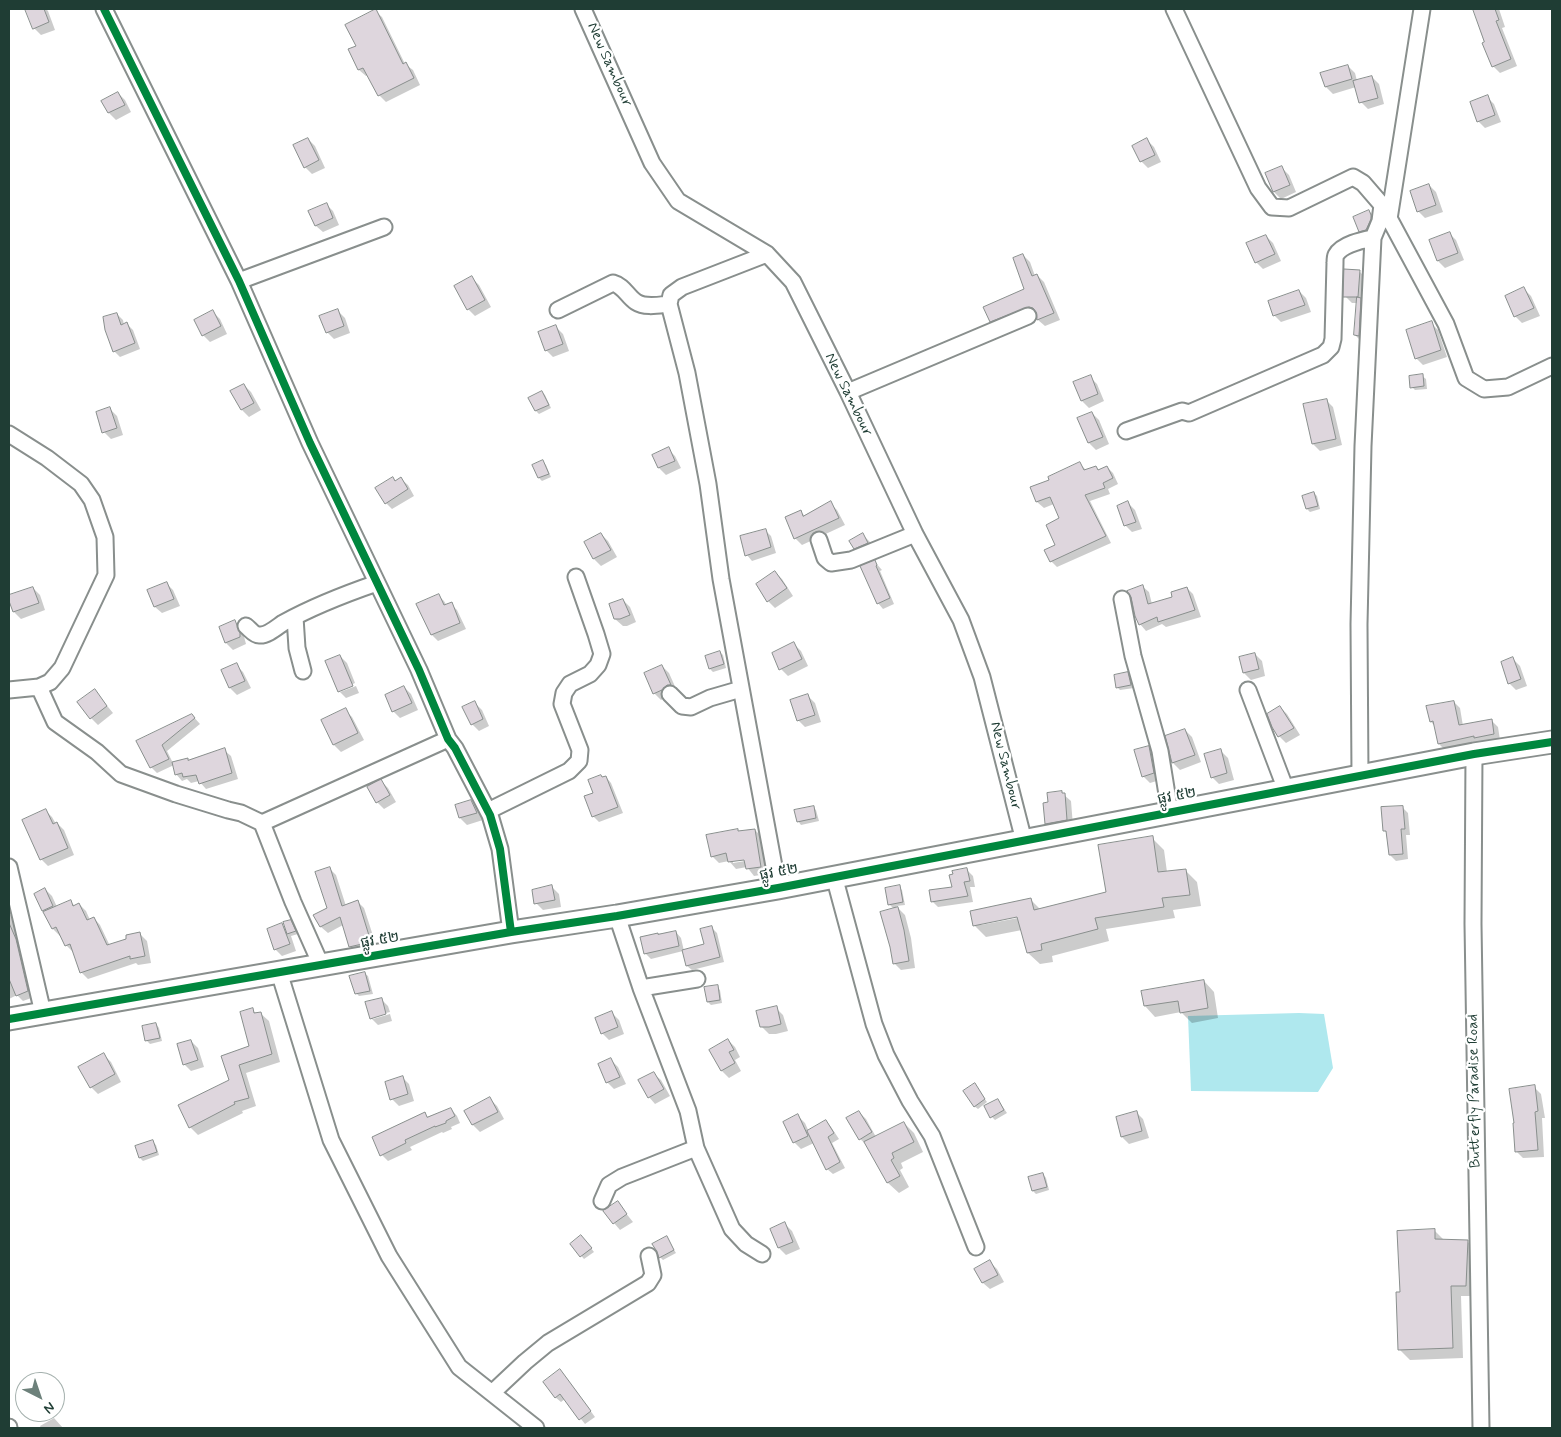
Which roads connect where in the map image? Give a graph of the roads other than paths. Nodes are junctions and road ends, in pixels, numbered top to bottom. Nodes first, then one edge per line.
1 (104, 9) edge
2 (584, 9) edge
3 (1174, 9) edge
4 (1422, 9) edge
5 (1382, 204) junction
6 (1390, 219) junction
7 (384, 227) dead end
8 (1373, 238) junction
9 (767, 254) junction
10 (239, 281) junction
11 (669, 304) junction
12 (558, 310) dead end
13 (1028, 316) dead end
14 (1552, 366) edge
15 (848, 392) junction
16 (1126, 431) dead end
17 (9, 434) edge
18 (915, 534) junction
19 (819, 540) dead end
20 (576, 578) dead end
21 (377, 583) junction
22 (1122, 599) dead end
23 (295, 617) junction
24 (246, 626) dead end
25 (304, 670) dead end
26 (38, 687) junction
27 (741, 689) junction
28 (9, 690) edge
29 (1248, 690) dead end
30 (670, 694) dead end
31 (448, 738) junction
32 (1552, 742) edge
33 (1474, 754) junction
34 (1360, 776) junction
35 (1286, 790) junction
36 (488, 811) junction
37 (1170, 813) junction
38 (262, 823) junction
39 (1024, 841) junction
40 (9, 867) edge
41 (834, 876) junction
42 (778, 888) junction
43 (617, 916) junction
44 (511, 932) junction
45 (321, 965) junction
46 (279, 972) junction
47 (697, 979) dead end
48 (641, 988) junction
49 (43, 1013) junction
50 (9, 1019) edge
51 (696, 1148) junction
52 (602, 1201) dead end
53 (976, 1247) dead end
54 (762, 1254) dead end
55 (649, 1256) dead end
56 (492, 1393) junction
57 (536, 1428) edge
58 (1481, 1428) edge

1 - 10 street
2 - 9 street, New Sambour
3 - 5 street
4 - 6 street
5 - 6 street
5 - 8 street
6 - 14 street
7 - 10 street
8 - 16 street
8 - 34 street
9 - 11 street
9 - 15 street, New Sambour
10 - 21 street
11 - 12 street
11 - 27 street
13 - 15 street
15 - 18 street, New Sambour
17 - 26 street
18 - 19 street
18 - 39 street, New Sambour
20 - 36 street
21 - 23 street
21 - 31 street
22 - 37 street
23 - 24 street
23 - 25 street
26 - 28 street
26 - 38 street
27 - 30 street
27 - 42 street
29 - 35 street
31 - 36 street
31 - 38 street
32 - 33 street, ផ្លូវ ៥២
33 - 34 street, ផ្លូវ ៥២
33 - 58 street, Butterfly Paradise Road
34 - 35 street, ផ្លូវ ៥២
35 - 37 street, ផ្លូវ ៥២
36 - 44 street
37 - 39 street, ផ្លូវ ៥២
38 - 45 street
39 - 41 street, ផ្លូវ ៥២
40 - 49 street
41 - 42 street, ផ្លូវ ៥២
41 - 53 street
42 - 43 street, ផ្លូវ ៥២
43 - 44 street, ផ្លូវ ៥២
43 - 48 street
44 - 45 street, ផ្លូវ ៥២
45 - 46 street, ផ្លូវ ៥២
46 - 49 street, ផ្លូវ ៥២
46 - 56 street
47 - 48 street
48 - 51 street
49 - 50 street, ផ្លូវ ៥២
51 - 52 street
51 - 54 street
55 - 56 street
56 - 57 street

